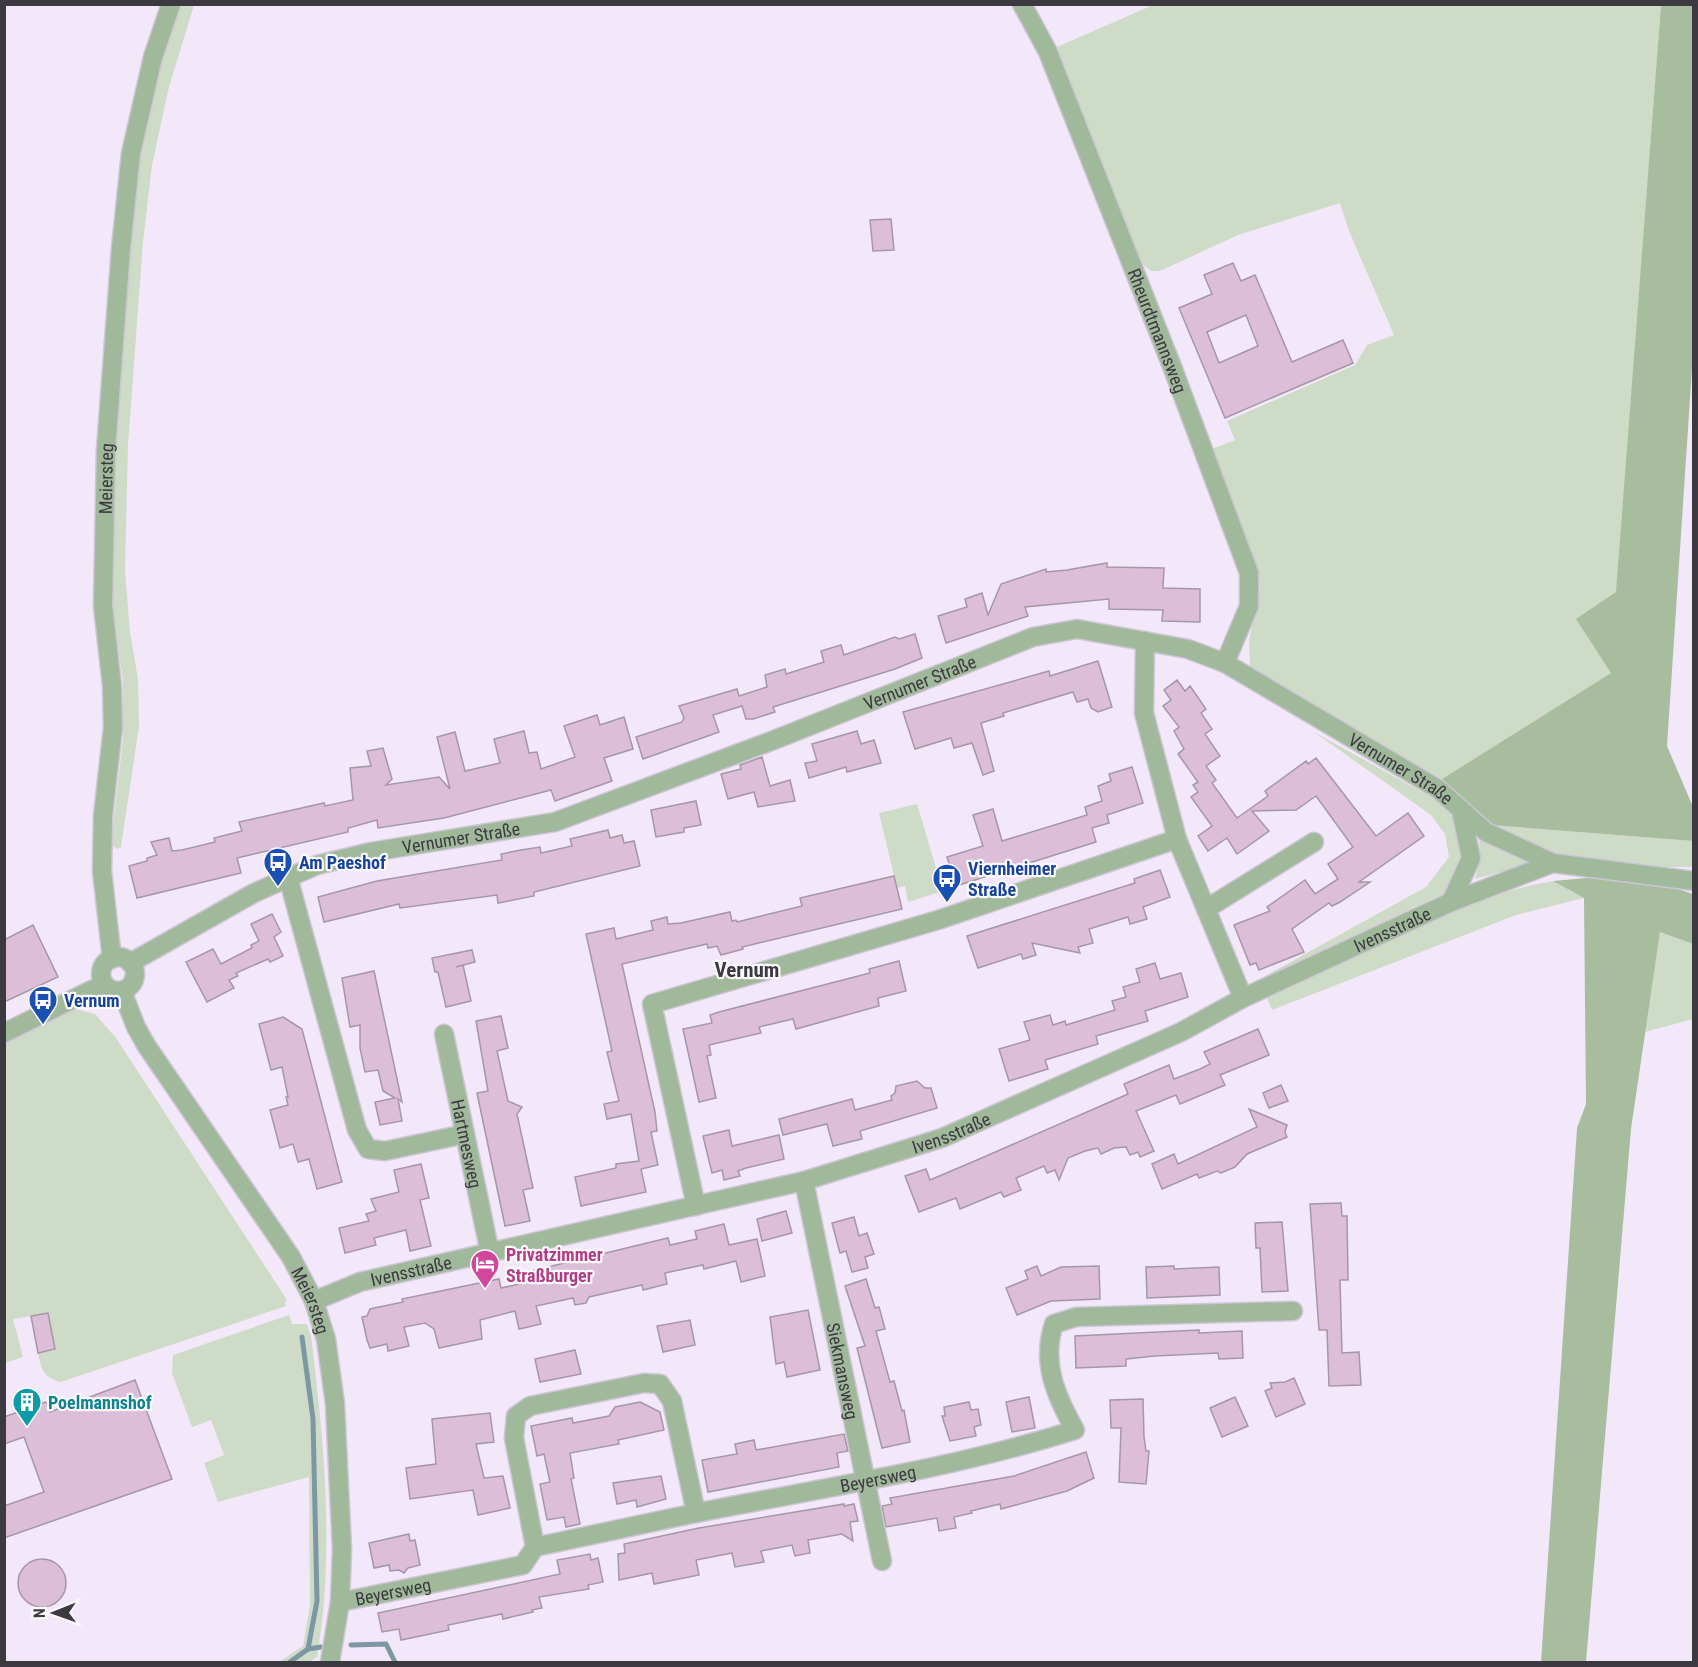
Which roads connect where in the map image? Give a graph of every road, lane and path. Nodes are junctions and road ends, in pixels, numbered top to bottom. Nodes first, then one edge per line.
1 (171, 4) edge
2 (1022, 4) edge
3 (1145, 641) junction
4 (1225, 663) junction
5 (1461, 810) junction
6 (1177, 838) junction
7 (1314, 842) dead end
8 (1553, 863) junction
9 (288, 877) junction
10 (1694, 882) edge
11 (1451, 902) junction
12 (1206, 909) junction
13 (112, 959) junction
14 (130, 963) junction
15 (104, 984) junction
16 (122, 991) junction
17 (1243, 998) junction
18 (4, 1033) edge
19 (444, 1034) dead end
20 (465, 1134) junction
21 (804, 1181) junction
22 (696, 1206) junction
23 (490, 1253) junction
24 (314, 1301) junction
25 (1293, 1311) dead end
26 (867, 1482) junction
27 (696, 1513) junction
28 (535, 1547) junction
29 (882, 1561) dead end
30 (340, 1602) junction
31 (330, 1662) edge

1 - 13 street, Meiersteg
2 - 4 street, Rheurdtmannsweg
3 - 4 street, Vernumer Straße
3 - 6 street
3 - 9 street, Vernumer Straße
4 - 5 street, Vernumer Straße
5 - 8 street, Vernumer Straße
5 - 11 street
6 - 12 street
6 - 22 street
7 - 12 street
8 - 10 street, Vernumer Straße
8 - 11 street, Ivensstraße
9 - 14 street, Vernumer Straße
9 - 20 street
11 - 17 street, Ivensstraße
12 - 17 street
13 - 14 street
13 - 15 street, Meiersteg
14 - 16 street
15 - 16 street
15 - 18 street
16 - 24 street, Meiersteg
17 - 21 street, Ivensstraße
19 - 20 street, Hartmesweg
20 - 23 street, Hartmesweg
21 - 22 street, Ivensstraße
21 - 26 street, Siekmansweg
22 - 23 street, Ivensstraße
23 - 24 street, Ivensstraße
24 - 30 street, Meiersteg
25 - 26 street, Beyersweg
26 - 27 street, Beyersweg
26 - 29 street, Siekmansweg
27 - 28 street, Beyersweg
27 - 28 street
28 - 30 street, Beyersweg
30 - 31 street, Meiersteg

